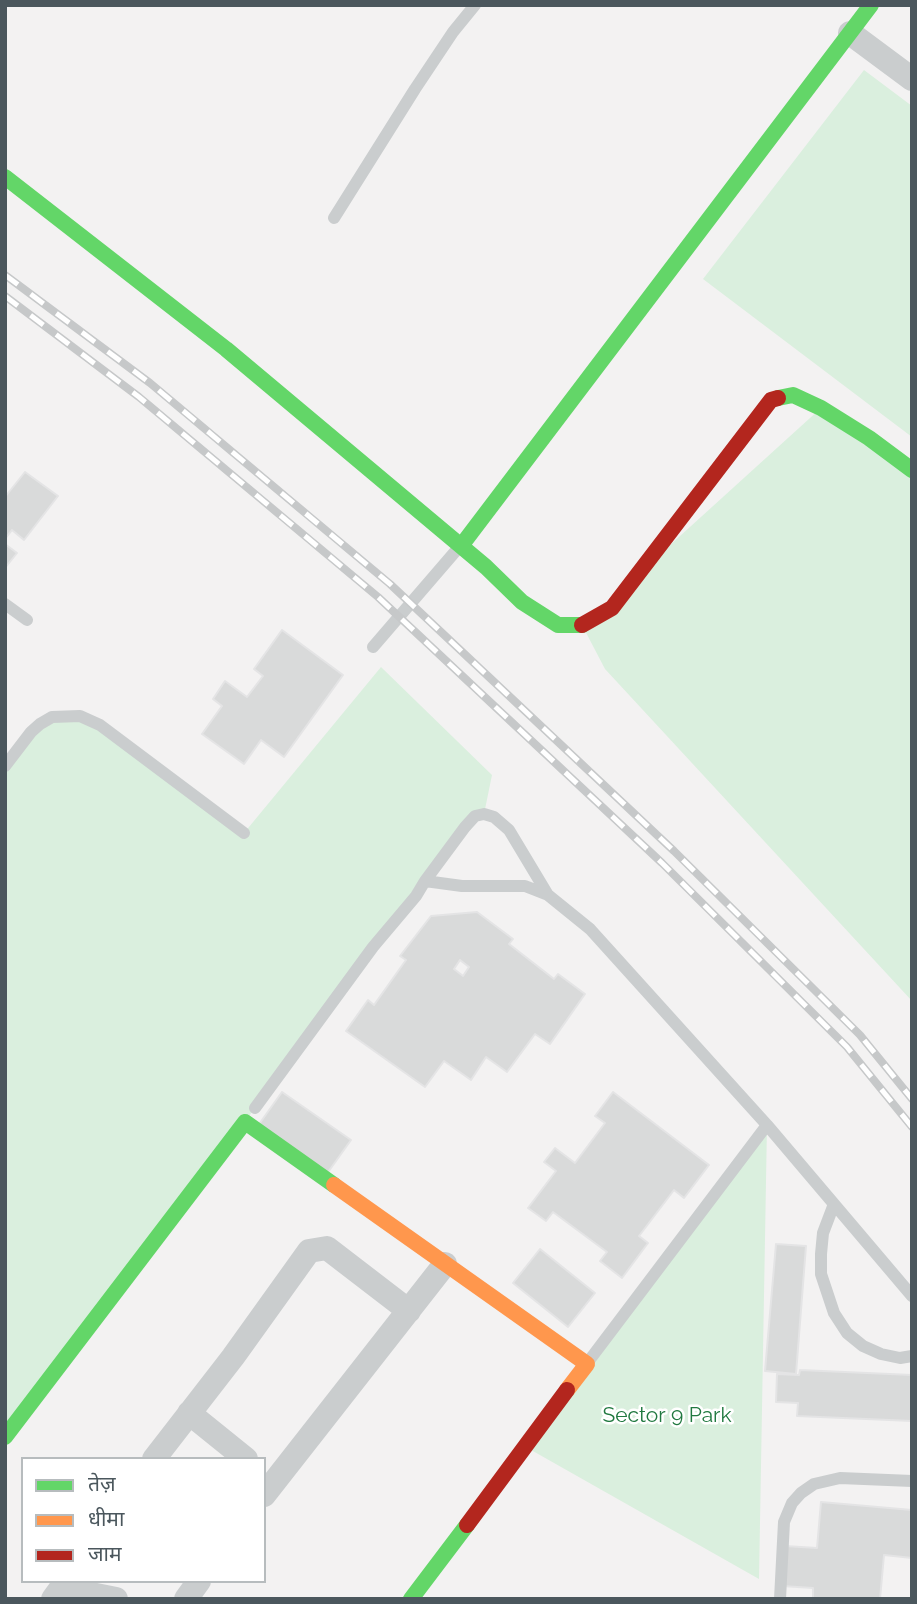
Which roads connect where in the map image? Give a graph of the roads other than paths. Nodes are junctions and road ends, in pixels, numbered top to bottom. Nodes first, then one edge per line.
1 (475, 5) edge
2 (871, 5) edge
3 (850, 33) junction
4 (912, 79) edge
5 (5, 177) edge
6 (334, 218) dead end
7 (912, 470) edge
8 (461, 545) junction
9 (5, 604) edge
10 (27, 620) dead end
11 (373, 647) dead end
12 (5, 766) edge
13 (244, 833) dead end
14 (425, 881) junction
15 (548, 895) junction
16 (255, 1108) dead end
17 (767, 1125) junction
18 (834, 1204) junction
19 (445, 1264) junction
20 (912, 1296) edge
21 (409, 1311) junction
22 (912, 1356) edge
23 (587, 1364) junction
24 (189, 1413) junction
25 (5, 1437) edge
26 (156, 1457) edge
27 (244, 1457) edge
28 (912, 1481) edge
29 (268, 1483) edge
30 (198, 1583) edge
31 (60, 1589) edge
32 (116, 1599) edge
33 (186, 1599) edge
34 (411, 1599) edge
35 (780, 1599) edge

1 - 6 lane
2 - 3 street
3 - 4 street
3 - 8 street
5 - 8 street
7 - 8 street
8 - 11 lane
9 - 10 lane
12 - 13 lane
14 - 15 lane
14 - 15 lane
14 - 16 lane
15 - 17 lane
17 - 18 lane
17 - 23 lane
18 - 20 lane
18 - 22 lane
19 - 21 street
19 - 23 street
19 - 25 street
21 - 24 street
21 - 29 street
23 - 34 street
24 - 26 street
24 - 27 street
28 - 35 lane
30 - 33 street
31 - 32 street

